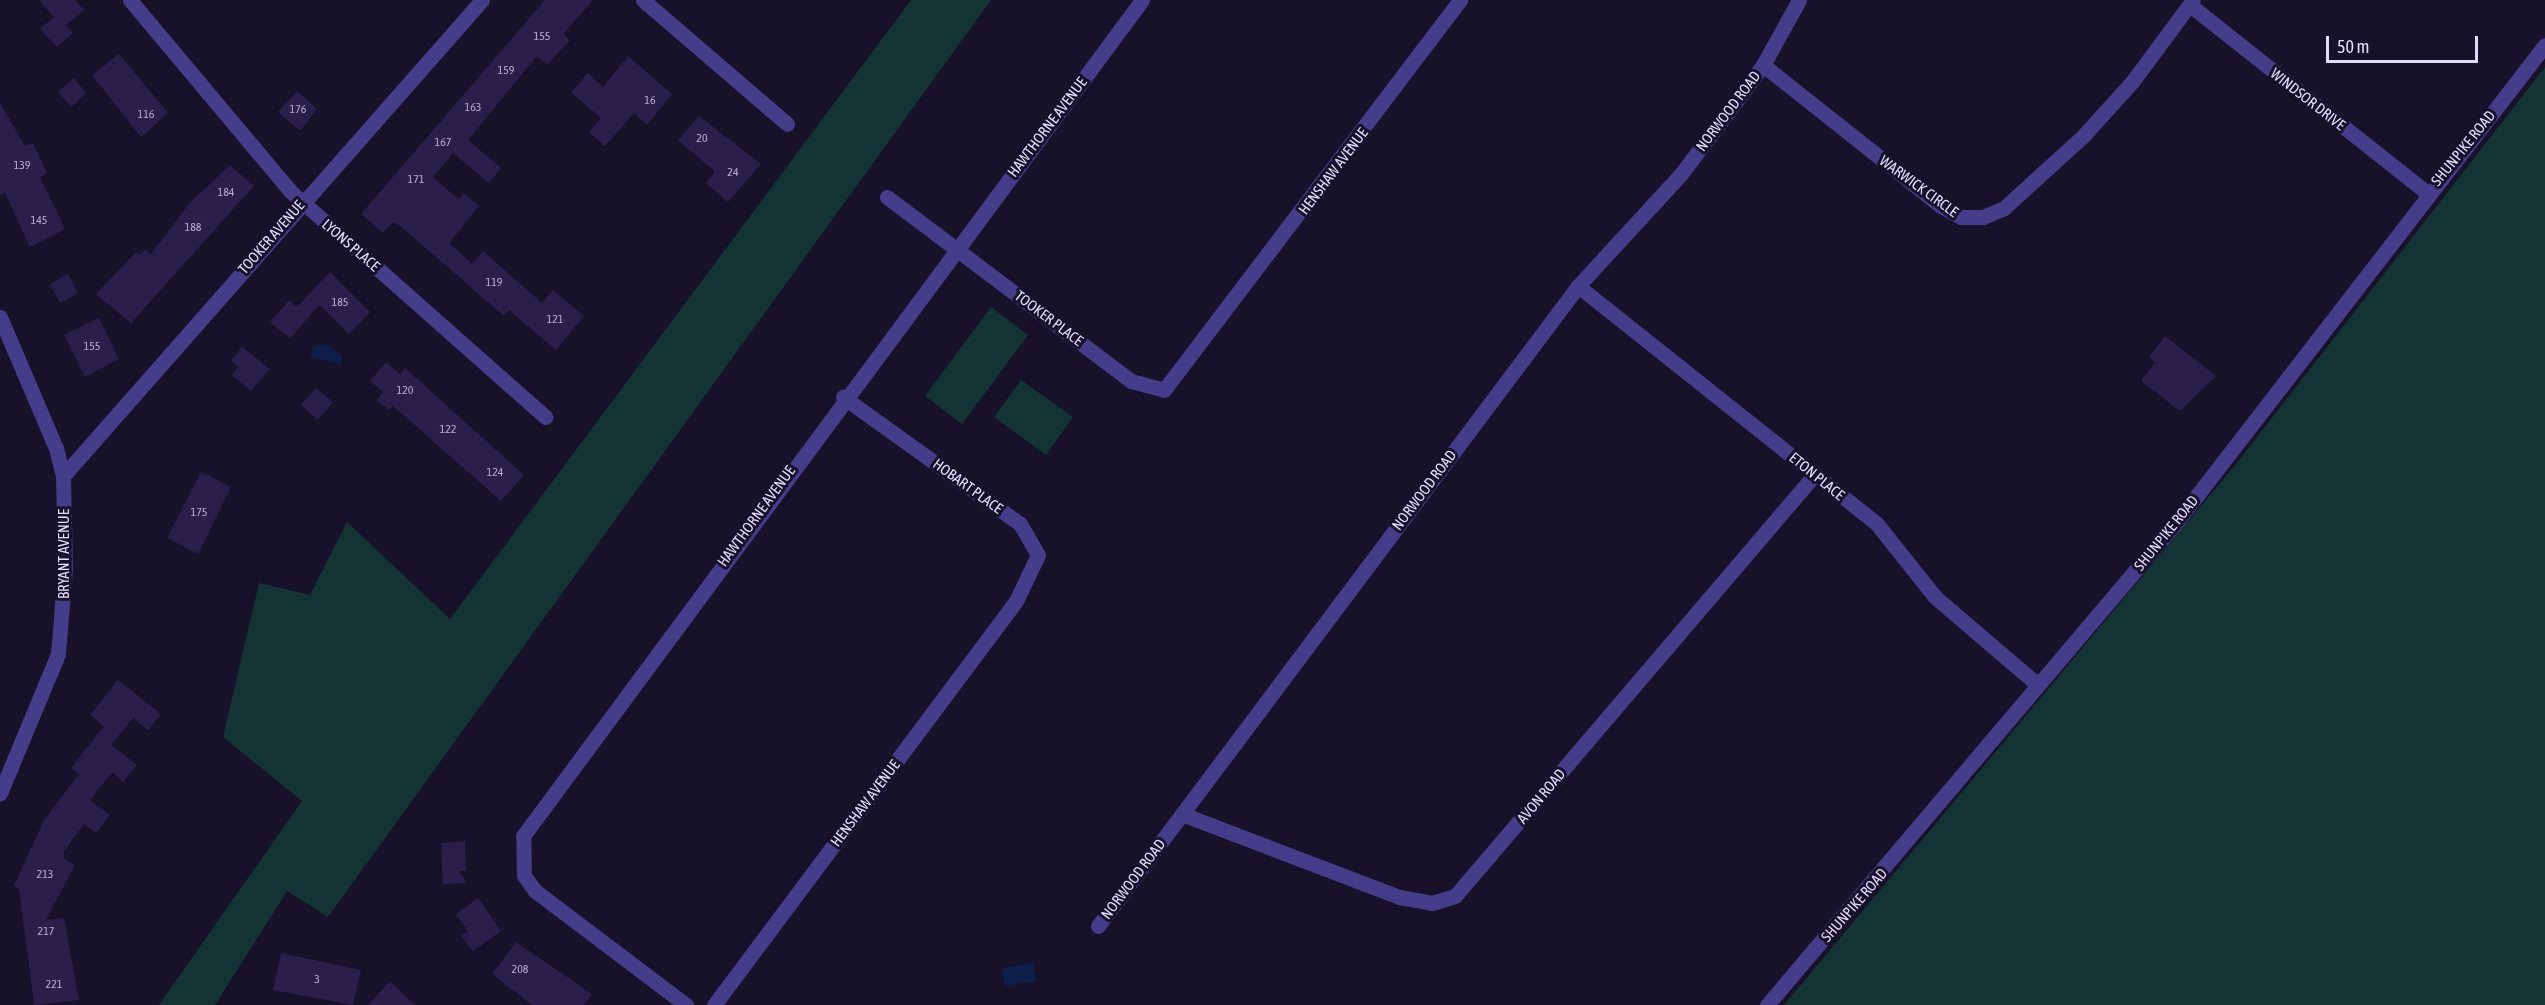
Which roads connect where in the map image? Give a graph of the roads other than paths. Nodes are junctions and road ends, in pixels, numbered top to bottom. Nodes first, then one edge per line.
1 (130, 0) edge
2 (482, 0) edge
3 (643, 0) edge
4 (1142, 0) edge
5 (1460, 0) edge
6 (1799, 0) edge
7 (2191, 2) edge
8 (2545, 45) edge
9 (1763, 65) junction
10 (787, 124) dead end
11 (2427, 193) junction
12 (887, 197) dead end
13 (302, 202) junction
14 (957, 248) junction
15 (1578, 286) junction
16 (0, 317) edge
17 (1205, 343) joint
18 (843, 397) junction
19 (545, 417) dead end
20 (1815, 474) junction
21 (63, 476) junction
22 (1016, 601) joint
23 (2038, 685) junction
24 (0, 793) edge
25 (1182, 814) junction
26 (1098, 926) dead end
27 (686, 1005) edge
28 (714, 1005) edge
29 (1767, 1005) edge

1 - 13 street, LYONS PLACE
2 - 13 street, TOOKER AVENUE
3 - 10 street
4 - 14 street, HAWTHORNE AVENUE
5 - 17 street, HENSHAW AVENUE
6 - 9 street
7 - 9 street, WARWICK CIRCLE
7 - 11 street, WINDSOR DRIVE
8 - 11 street, SHUNPIKE ROAD
9 - 15 street, NORWOOD ROAD
11 - 23 street, SHUNPIKE ROAD
12 - 14 street, TOOKER PLACE
13 - 19 street, LYONS PLACE
13 - 21 street, TOOKER AVENUE
14 - 17 street, TOOKER PLACE
14 - 18 street, HAWTHORNE AVENUE
15 - 20 street, ETON PLACE
15 - 25 street, NORWOOD ROAD
16 - 21 street, BRYANT AVENUE
18 - 22 street, HOBART PLACE
18 - 27 street, HAWTHORNE AVENUE
20 - 23 street, ETON PLACE
20 - 25 street, AVON ROAD
21 - 24 street, BRYANT AVENUE
22 - 28 street, HENSHAW AVENUE
23 - 29 street, SHUNPIKE ROAD
25 - 26 street, NORWOOD ROAD

